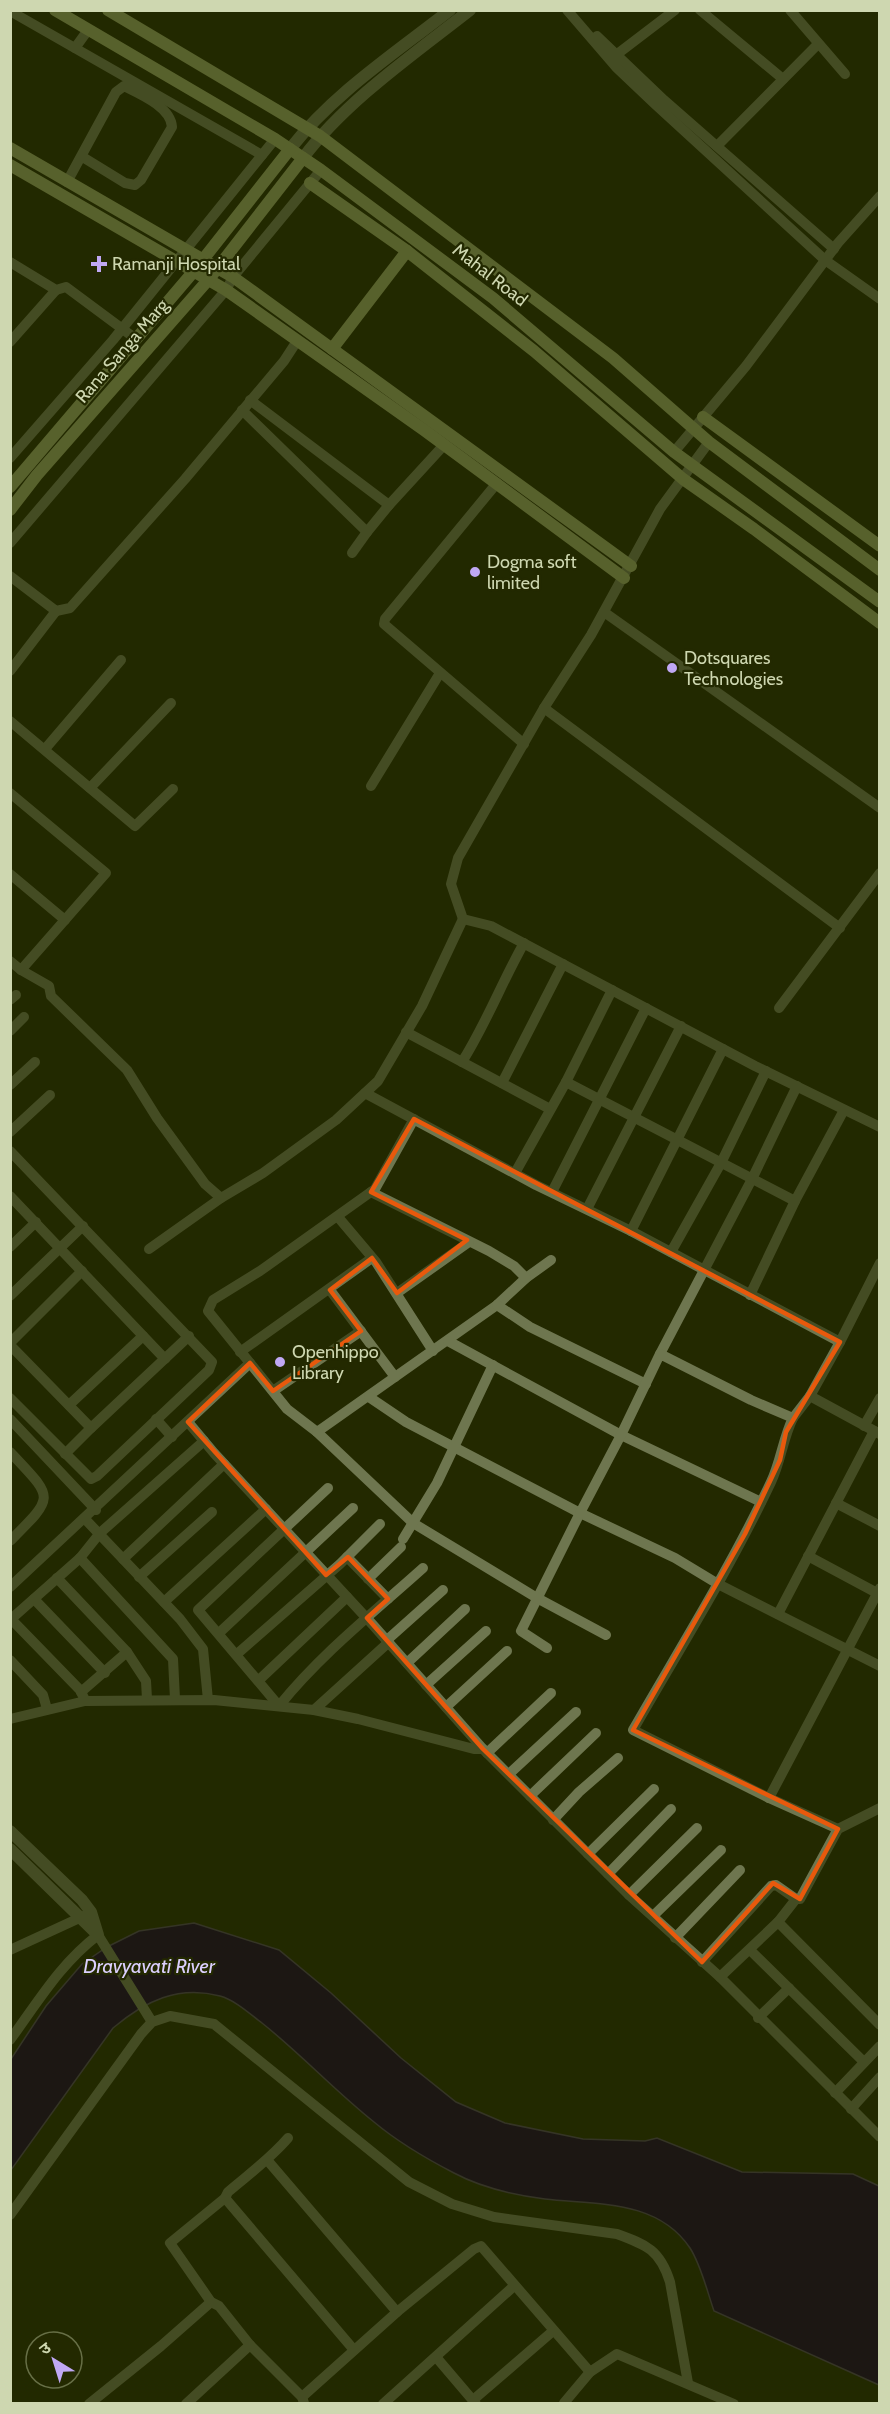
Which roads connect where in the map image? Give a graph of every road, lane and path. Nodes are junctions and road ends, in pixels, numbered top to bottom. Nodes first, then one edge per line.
1 (55, 10) edge
2 (108, 10) edge
3 (450, 10) edge
4 (470, 10) edge
5 (567, 10) edge
6 (576, 10) edge
7 (675, 10) edge
8 (700, 10) edge
9 (790, 10) edge
10 (10, 11) edge
11 (88, 30) junction
12 (818, 44) junction
13 (75, 48) junction
14 (616, 55) junction
15 (845, 74) dead end
16 (783, 79) junction
17 (126, 82) junction
18 (307, 127) junction
19 (320, 136) junction
20 (275, 139) junction
21 (717, 146) junction
22 (10, 148) edge
23 (290, 149) junction
24 (262, 155) junction
25 (81, 156) junction
26 (303, 158) junction
27 (10, 165) edge
28 (321, 170) junction
29 (67, 182) junction
30 (310, 183) junction
31 (879, 196) edge
32 (185, 249) junction
33 (834, 249) junction
34 (407, 251) junction
35 (177, 260) junction
36 (203, 260) junction
37 (825, 260) junction
38 (10, 262) edge
39 (218, 268) junction
40 (194, 271) junction
41 (233, 277) junction
42 (209, 279) junction
43 (476, 286) junction
44 (56, 290) junction
45 (226, 290) junction
46 (467, 298) junction
47 (879, 299) edge
48 (122, 328) junction
49 (136, 339) junction
50 (297, 341) junction
51 (10, 342) edge
52 (332, 349) junction
53 (250, 400) junction
54 (242, 410) junction
55 (703, 417) junction
56 (693, 428) junction
57 (710, 442) junction
58 (444, 445) junction
59 (674, 452) junction
60 (10, 458) edge
61 (692, 465) junction
62 (683, 479) junction
63 (497, 483) junction
64 (10, 487) edge
65 (389, 505) junction
66 (10, 510) edge
67 (367, 532) junction
68 (10, 543) edge
69 (879, 546) edge
70 (352, 553) dead end
71 (631, 566) junction
72 (879, 570) edge
73 (10, 576) edge
74 (624, 578) junction
75 (879, 602) edge
76 (56, 611) junction
77 (604, 612) junction
78 (879, 623) edge
79 (121, 660) dead end
80 (10, 671) edge
81 (440, 673) junction
82 (171, 703) dead end
83 (544, 708) junction
84 (10, 721) edge
85 (524, 744) junction
86 (45, 750) junction
87 (371, 786) dead end
88 (90, 788) junction
89 (173, 789) dead end
90 (10, 793) edge
91 (879, 808) edge
92 (879, 873) edge
93 (10, 874) edge
94 (463, 919) junction
95 (65, 920) junction
96 (840, 928) junction
97 (524, 943) junction
98 (10, 961) edge
99 (563, 964) junction
100 (21, 970) junction
101 (612, 990) junction
102 (646, 1008) junction
103 (780, 1008) dead end
104 (24, 1017) dead end
105 (681, 1026) junction
106 (10, 1031) edge
107 (406, 1032) junction
108 (723, 1049) junction
109 (34, 1062) dead end
110 (462, 1062) junction
111 (766, 1071) junction
112 (566, 1082) junction
113 (502, 1083) junction
114 (10, 1085) edge
115 (797, 1086) junction
116 (365, 1093) junction
117 (50, 1095) dead end
118 (600, 1100) junction
119 (550, 1109) junction
120 (844, 1110) junction
121 (634, 1118) junction
122 (414, 1119) junction
123 (879, 1127) edge
124 (10, 1132) edge
125 (678, 1141) junction
126 (10, 1151) edge
127 (721, 1163) junction
128 (515, 1173) junction
129 (752, 1179) junction
130 (371, 1192) junction
131 (552, 1192) junction
132 (10, 1196) edge
133 (221, 1198) junction
134 (795, 1201) junction
135 (587, 1209) junction
136 (339, 1217) junction
137 (36, 1222) junction
138 (83, 1226) junction
139 (631, 1231) junction
140 (469, 1242) junction
141 (10, 1247) edge
142 (61, 1249) junction
143 (149, 1249) dead end
144 (671, 1252) junction
145 (372, 1258) junction
146 (551, 1260) dead end
147 (879, 1263) edge
148 (705, 1270) junction
149 (82, 1271) junction
150 (526, 1278) junction
151 (330, 1290) junction
152 (397, 1293) junction
153 (750, 1295) junction
154 (10, 1296) edge
155 (497, 1305) junction
156 (361, 1331) junction
157 (143, 1336) junction
158 (189, 1336) junction
159 (448, 1341) junction
160 (840, 1342) junction
161 (10, 1344) edge
162 (433, 1351) junction
163 (240, 1352) junction
164 (660, 1354) junction
165 (165, 1359) junction
166 (250, 1363) junction
167 (494, 1365) junction
168 (395, 1377) junction
169 (646, 1384) junction
170 (273, 1391) junction
171 (810, 1396) junction
172 (369, 1397) junction
173 (10, 1398) edge
174 (879, 1398) edge
175 (69, 1405) junction
176 (793, 1418) junction
177 (10, 1419) edge
178 (156, 1419) junction
179 (188, 1422) junction
180 (91, 1428) junction
181 (872, 1430) edge
182 (317, 1432) junction
183 (621, 1435) junction
184 (172, 1437) junction
185 (204, 1441) junction
186 (453, 1447) junction
187 (10, 1452) edge
188 (65, 1454) junction
189 (224, 1464) junction
190 (328, 1488) dead end
191 (761, 1502) junction
192 (836, 1503) junction
193 (353, 1508) dead end
194 (266, 1509) junction
195 (96, 1510) junction
196 (212, 1512) dead end
197 (580, 1513) junction
198 (85, 1519) junction
199 (413, 1523) junction
200 (380, 1524) dead end
201 (879, 1526) edge
202 (283, 1529) junction
203 (100, 1533) junction
204 (10, 1541) edge
205 (304, 1552) junction
206 (808, 1556) junction
207 (347, 1557) junction
208 (80, 1558) junction
209 (123, 1559) junction
210 (423, 1568) dead end
211 (326, 1575) junction
212 (57, 1578) junction
213 (139, 1578) junction
214 (368, 1579) junction
215 (718, 1584) junction
216 (10, 1587) edge
217 (442, 1590) dead end
218 (878, 1591) edge
219 (347, 1597) junction
220 (537, 1598) junction
221 (34, 1599) junction
222 (388, 1599) junction
223 (164, 1602) junction
224 (465, 1609) dead end
225 (778, 1614) junction
226 (367, 1618) junction
227 (11, 1620) edge
228 (486, 1631) dead end
229 (219, 1633) junction
230 (606, 1635) dead end
231 (388, 1641) junction
232 (546, 1648) dead end
233 (507, 1651) dead end
234 (847, 1651) junction
235 (127, 1652) junction
236 (237, 1654) junction
237 (10, 1660) edge
238 (876, 1661) edge
239 (407, 1663) junction
240 (105, 1673) junction
241 (259, 1680) junction
242 (426, 1685) junction
243 (551, 1693) dead end
244 (83, 1697) junction
245 (147, 1699) junction
246 (175, 1699) junction
247 (208, 1700) junction
248 (279, 1706) junction
249 (446, 1707) junction
250 (47, 1709) junction
251 (314, 1710) junction
252 (576, 1712) dead end
253 (13, 1715) edge
254 (596, 1733) dead end
255 (485, 1751) junction
256 (618, 1758) dead end
257 (509, 1774) junction
258 (654, 1789) dead end
259 (530, 1796) junction
260 (769, 1798) junction
261 (879, 1808) edge
262 (672, 1809) dead end
263 (553, 1820) junction
264 (697, 1828) dead end
265 (838, 1829) junction
266 (10, 1831) edge
267 (10, 1849) edge
268 (721, 1850) dead end
269 (588, 1854) junction
270 (740, 1870) dead end
271 (609, 1874) junction
272 (629, 1895) junction
273 (796, 1899) junction
274 (91, 1912) junction
275 (653, 1916) junction
276 (79, 1919) junction
277 (778, 1922) junction
278 (98, 1935) junction
279 (675, 1938) junction
280 (10, 1950) edge
281 (750, 1950) junction
282 (702, 1962) junction
283 (720, 1977) junction
284 (789, 1988) junction
285 (758, 2018) junction
286 (152, 2022) junction
287 (879, 2025) edge
288 (10, 2040) edge
289 (879, 2046) edge
290 (864, 2062) junction
291 (878, 2082) edge
292 (835, 2093) junction
293 (851, 2109) junction
294 (879, 2137) edge
295 (288, 2139) dead end
296 (268, 2160) junction
297 (225, 2198) junction
298 (10, 2215) edge
299 (514, 2286) junction
300 (211, 2302) junction
301 (397, 2312) junction
302 (553, 2331) junction
303 (250, 2345) junction
304 (354, 2350) junction
305 (436, 2357) junction
306 (590, 2372) junction
307 (688, 2383) junction
308 (201, 2399) edge
309 (397, 2399) edge
310 (303, 2400) edge
311 (474, 2402) edge
312 (89, 2403) edge
313 (186, 2403) edge
314 (383, 2403) edge
315 (564, 2403) edge
316 (734, 2403) edge

1 - 11 main road, Mahal Road
2 - 18 main road, Mahal Road
3 - 18 street
4 - 19 street
5 - 37 street
6 - 14 street
7 - 14 street
8 - 16 street
9 - 12 street
10 - 13 street
11 - 13 street
11 - 20 main road, Mahal Road
12 - 15 street
12 - 16 street
13 - 17 street
14 - 21 street
16 - 21 street
17 - 24 street
17 - 25 street
17 - 25 street
18 - 19 main road, Mahal Road
18 - 23 street
19 - 26 street
19 - 56 main road, Mahal Road
20 - 23 main road, Mahal Road
20 - 24 street
21 - 33 street
22 - 29 main road
23 - 26 main road, Mahal Road
23 - 36 main road, Rana Sanga Marg
24 - 32 street
25 - 29 street
26 - 28 main road, Mahal Road
26 - 39 main road, Rana Sanga Marg
27 - 35 main road
28 - 30 street
28 - 43 main road, Mahal Road
29 - 32 main road
30 - 34 main road
30 - 41 street
31 - 33 street
32 - 35 street
32 - 36 main road
33 - 37 street
34 - 46 main road
34 - 52 main road
35 - 40 main road
35 - 48 street
36 - 39 main road
36 - 40 main road, Rana Sanga Marg
37 - 47 street
37 - 55 street
38 - 44 street
39 - 41 main road
39 - 42 main road, Rana Sanga Marg
40 - 42 main road
40 - 49 main road, Rana Sanga Marg
41 - 45 street
41 - 52 main road
42 - 45 main road
42 - 66 main road, Rana Sanga Marg
43 - 46 main road
43 - 59 main road, Mahal Road
44 - 48 street
44 - 51 street
45 - 50 main road
45 - 68 street
46 - 62 main road
48 - 49 street
48 - 60 street
49 - 64 main road, Rana Sanga Marg
50 - 53 street
50 - 58 main road
52 - 71 main road
53 - 54 street
53 - 65 street
54 - 67 street
54 - 76 street
55 - 56 street
55 - 69 main road
56 - 57 main road, Mahal Road
56 - 59 street
57 - 61 street
57 - 72 main road, Mahal Road
58 - 63 main road
58 - 65 street
59 - 61 main road, Mahal Road
61 - 62 street
61 - 75 main road, Mahal Road
62 - 71 street
62 - 78 main road
63 - 74 main road
63 - 81 street
65 - 67 street
67 - 70 street
71 - 74 street
73 - 76 street
74 - 77 street
76 - 80 street
77 - 83 street
77 - 91 street
79 - 86 street
81 - 85 street
81 - 87 street
82 - 88 street
83 - 85 street
83 - 96 street
84 - 86 street
85 - 94 street
86 - 88 street
88 - 89 street
90 - 95 street
92 - 96 street
93 - 95 street
94 - 97 street
94 - 107 street
95 - 100 street
96 - 103 street
97 - 99 street
97 - 110 street
98 - 100 street
99 - 101 street
99 - 113 street
100 - 133 street
101 - 102 street
101 - 112 street
102 - 105 street
102 - 118 street
104 - 106 street
105 - 108 street
105 - 121 street
107 - 110 street
107 - 116 street
108 - 111 street
108 - 125 street
109 - 114 street
110 - 113 street
111 - 115 street
111 - 127 street
112 - 118 street
112 - 119 street
113 - 119 street
115 - 120 street
115 - 129 street
116 - 122 street
116 - 133 street
117 - 124 street
118 - 121 street
118 - 131 street
119 - 128 street
120 - 123 street
120 - 134 street
121 - 125 street
121 - 135 street
122 - 128 street
122 - 130 street
125 - 127 street
125 - 139 street
126 - 138 street
127 - 129 street
127 - 144 street
128 - 131 street
129 - 134 street
129 - 148 street
130 - 136 street
130 - 140 street
131 - 135 street
132 - 137 street
133 - 143 street
134 - 153 street
135 - 139 street
136 - 145 street
136 - 163 street
137 - 141 street
137 - 142 street
138 - 142 street
138 - 158 street
139 - 144 street
140 - 150 street
140 - 152 street
142 - 149 street
142 - 154 street
144 - 148 street
145 - 151 street
145 - 152 street
146 - 150 street
147 - 160 street
148 - 153 street
148 - 164 street
149 - 157 street
149 - 161 street
150 - 155 street
151 - 156 street
151 - 163 street
152 - 162 street
153 - 160 street
155 - 159 street
155 - 169 street
156 - 168 street
156 - 170 street
157 - 165 street
157 - 175 street
158 - 165 street
158 - 178 street
159 - 162 street
159 - 167 street
160 - 171 street
161 - 175 street
162 - 168 street
163 - 166 street
164 - 169 street
164 - 176 street
165 - 180 street
166 - 170 street
166 - 179 street
167 - 183 street
167 - 186 street
168 - 172 street
169 - 183 street
170 - 182 street
171 - 176 street
171 - 181 street
172 - 182 street
172 - 186 street
173 - 188 street
174 - 181 street
175 - 180 street
176 - 191 street
177 - 195 street
178 - 184 street
178 - 188 street
179 - 184 street
179 - 185 street
180 - 188 street
181 - 192 street
182 - 199 street
183 - 191 street
183 - 197 street
184 - 195 street
185 - 189 street
185 - 203 street
186 - 197 street
186 - 199 street
187 - 204 street
189 - 194 street
189 - 209 street
190 - 202 street
191 - 215 street
192 - 201 street
192 - 206 street
193 - 205 street
194 - 202 street
194 - 223 street
195 - 198 street
196 - 213 street
197 - 215 street
197 - 220 street
198 - 203 street
198 - 216 street
199 - 214 street
199 - 220 street
200 - 207 street
202 - 205 street
202 - 229 street
203 - 208 street
203 - 209 street
205 - 211 street
205 - 229 street
206 - 218 street
206 - 225 street
207 - 211 street
207 - 214 street
208 - 212 street
208 - 246 street
209 - 213 street
210 - 222 street
211 - 219 street
211 - 236 street
212 - 221 street
212 - 235 street
213 - 223 street
214 - 222 street
215 - 225 street
215 - 260 street
217 - 231 street
218 - 234 street
219 - 226 street
219 - 241 street
220 - 230 street
220 - 232 street
221 - 227 street
221 - 240 street
222 - 226 street
223 - 247 street
224 - 239 street
225 - 234 street
226 - 231 street
226 - 248 street
227 - 244 street
228 - 242 street
229 - 236 street
231 - 239 street
231 - 251 street
233 - 249 street
234 - 238 street
234 - 260 street
235 - 240 street
235 - 245 street
236 - 241 street
237 - 250 street
239 - 242 street
240 - 244 street
241 - 248 street
242 - 249 street
243 - 255 street
244 - 245 street
244 - 250 street
245 - 246 street
246 - 247 street
247 - 248 street
248 - 251 street
249 - 255 street
250 - 253 street
251 - 255 street
252 - 257 street
254 - 259 street
255 - 257 street
256 - 263 street
257 - 259 street
258 - 269 street
259 - 263 street
260 - 265 street
261 - 265 street
262 - 271 street
263 - 269 street
264 - 272 street
265 - 273 street
266 - 274 street
267 - 276 street
268 - 275 street
269 - 271 street
270 - 279 street
271 - 272 street
272 - 275 street
273 - 277 street
273 - 282 street
274 - 276 street
274 - 278 street
275 - 279 street
276 - 278 street
276 - 280 street
277 - 281 street
277 - 287 street
278 - 286 street
278 - 288 street
279 - 282 street
281 - 283 street
281 - 284 street
282 - 283 street
283 - 285 street
284 - 285 street
284 - 290 street
285 - 292 street
286 - 298 street
286 - 307 street
289 - 290 street
290 - 292 street
291 - 293 street
292 - 293 street
293 - 294 street
295 - 296 street
296 - 297 street
296 - 301 street
297 - 300 street
297 - 304 street
299 - 301 street
299 - 302 street
299 - 305 street
300 - 303 street
300 - 312 street
301 - 304 street
302 - 306 street
302 - 311 street
303 - 308 street
303 - 310 street
304 - 310 street
305 - 309 street
305 - 311 street
306 - 307 street
306 - 315 street
307 - 316 street
308 - 313 street
309 - 314 street

